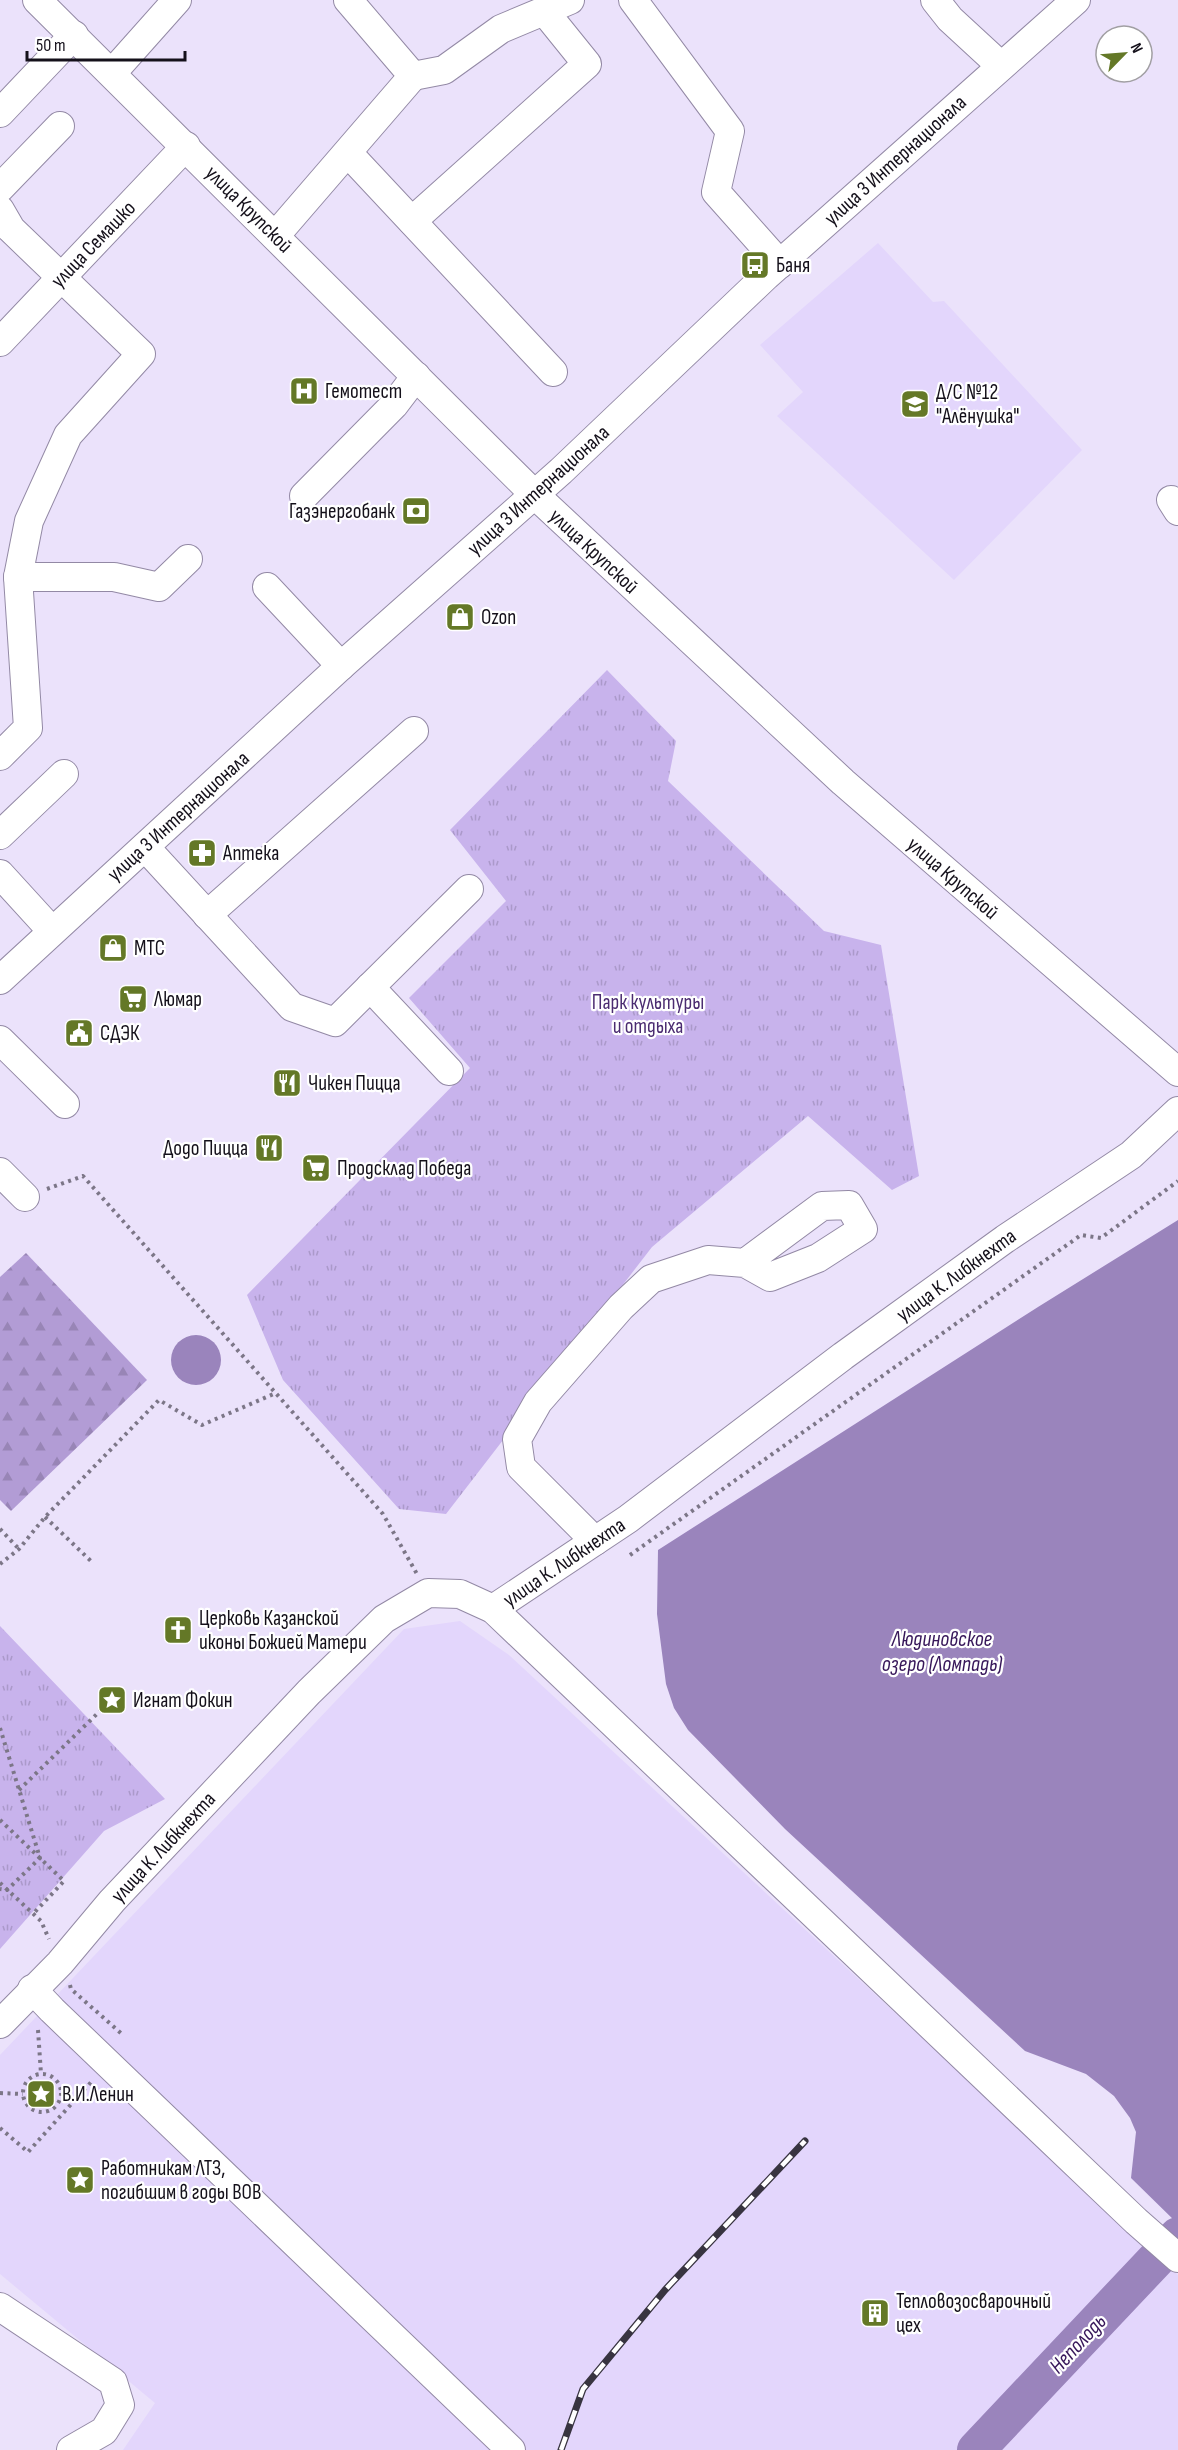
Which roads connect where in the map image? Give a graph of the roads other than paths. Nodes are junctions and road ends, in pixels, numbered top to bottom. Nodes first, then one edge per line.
1 (37, 0) edge
2 (177, 0) edge
3 (348, 0) edge
4 (633, 0) edge
5 (935, 0) edge
6 (1076, 0) edge
7 (557, 6) edge
8 (74, 35) junction
9 (1001, 66) junction
10 (112, 73) junction
11 (413, 76) junction
12 (0, 113) edge
13 (60, 126) dead end
14 (186, 146) junction
15 (348, 153) junction
16 (0, 188) edge
17 (0, 210) edge
18 (412, 221) junction
19 (275, 236) junction
20 (780, 264) junction
21 (62, 277) junction
22 (0, 342) edge
23 (553, 372) dead end
24 (416, 376) junction
25 (534, 494) junction
26 (304, 496) dead end
27 (188, 560) dead end
28 (18, 577) junction
29 (267, 587) dead end
30 (341, 666) junction
31 (414, 731) dead end
32 (0, 756) edge
33 (64, 774) dead end
34 (0, 835) edge
35 (145, 847) junction
36 (0, 874) edge
37 (469, 889) dead end
38 (207, 915) junction
39 (52, 931) junction
40 (0, 980) edge
41 (370, 987) junction
42 (0, 1040) edge
43 (449, 1071) dead end
44 (1178, 1072) edge
45 (65, 1104) dead end
46 (1178, 1111) edge
47 (0, 1172) edge
48 (25, 1197) road end
49 (745, 1263) dead end
50 (595, 1541) junction
51 (493, 1609) junction
52 (32, 1989) junction
53 (0, 2024) edge
54 (1178, 2258) edge
55 (0, 2307) edge
56 (71, 2450) edge
57 (511, 2450) edge

1 - 8 street, улица Крупской
2 - 10 street
3 - 11 street
4 - 20 street
5 - 9 street
6 - 9 street, улица 3 Интернационала
7 - 11 street
7 - 18 street
8 - 10 street, улица Крупской
8 - 12 street
9 - 20 street, улица 3 Интернационала
10 - 14 street, улица Крупской
11 - 15 street
13 - 16 street
14 - 19 street, улица Крупской
14 - 21 street, улица Семашко
15 - 18 street
15 - 19 street
17 - 21 street
18 - 23 street
19 - 24 street, улица Крупской
20 - 25 street, улица 3 Интернационала
21 - 22 street, улица Семашко
21 - 28 street
24 - 25 street, улица Крупской
24 - 26 street
25 - 30 street, улица 3 Интернационала
25 - 44 street, улица Крупской
27 - 28 street
28 - 32 street
29 - 30 street
30 - 35 street, улица 3 Интернационала
31 - 38 street
33 - 34 street
35 - 38 street
35 - 39 street, улица 3 Интернационала
36 - 39 street
37 - 41 street
38 - 41 street
39 - 40 street, улица 3 Интернационала
41 - 43 street
42 - 45 street
46 - 50 street, улица К. Либкнехта
47 - 48 street
49 - 50 street
50 - 51 street, улица К. Либкнехта
51 - 52 street, улица К. Либкнехта
51 - 54 street
52 - 53 street, улица К. Либкнехта
52 - 57 street
55 - 56 street

